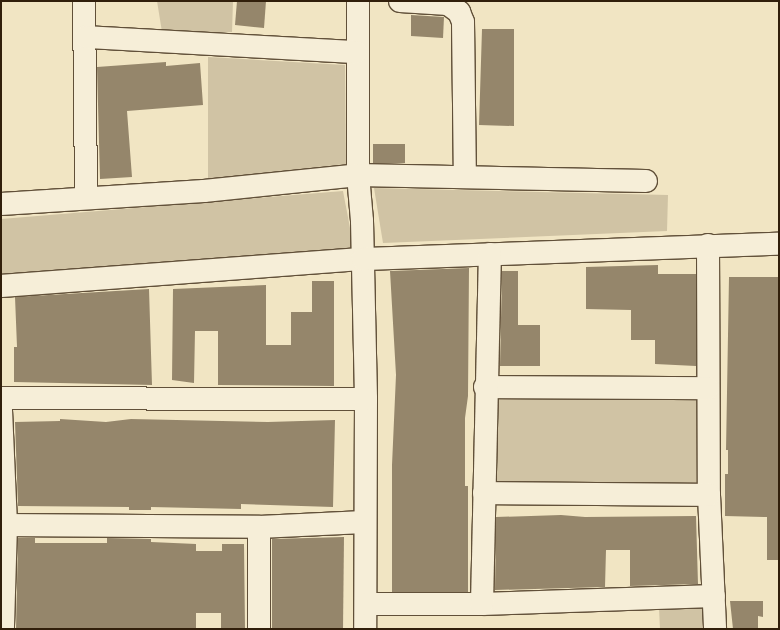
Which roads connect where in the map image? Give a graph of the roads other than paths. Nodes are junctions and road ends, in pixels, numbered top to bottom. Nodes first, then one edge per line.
1 (84, 1) edge
2 (358, 1) edge
3 (400, 1) edge
4 (437, 1) edge
5 (86, 37) junction
6 (356, 52) junction
7 (358, 175) junction
8 (465, 176) junction
9 (646, 181) dead end
10 (86, 197) junction
11 (1, 204) edge
12 (779, 244) edge
13 (708, 245) junction
14 (490, 254) junction
15 (363, 259) junction
16 (1, 286) edge
17 (485, 387) junction
18 (708, 388) junction
19 (1, 398) edge
20 (366, 399) junction
21 (1, 410) edge
22 (484, 493) junction
23 (709, 495) junction
24 (364, 522) junction
25 (4, 525) edge
26 (259, 527) junction
27 (714, 596) junction
28 (366, 604) junction
29 (482, 604) junction
30 (3, 629) edge
31 (259, 629) edge
32 (365, 629) edge
33 (716, 629) edge

1 - 5 street
2 - 6 street
3 - 4 street
4 - 8 street
5 - 6 street
5 - 10 street
6 - 7 street
7 - 8 street
7 - 10 street
7 - 15 street
8 - 9 street
10 - 11 street
12 - 13 street
13 - 14 street
13 - 18 street
14 - 15 street
14 - 17 street
15 - 16 street
15 - 20 street
17 - 18 street
17 - 22 street
18 - 23 street
19 - 20 street
20 - 24 street
21 - 25 street
22 - 23 street
22 - 29 street
23 - 27 street
24 - 26 street
24 - 28 street
25 - 26 street
25 - 30 street
26 - 31 street
27 - 29 street
27 - 33 street
28 - 29 street
28 - 32 street

